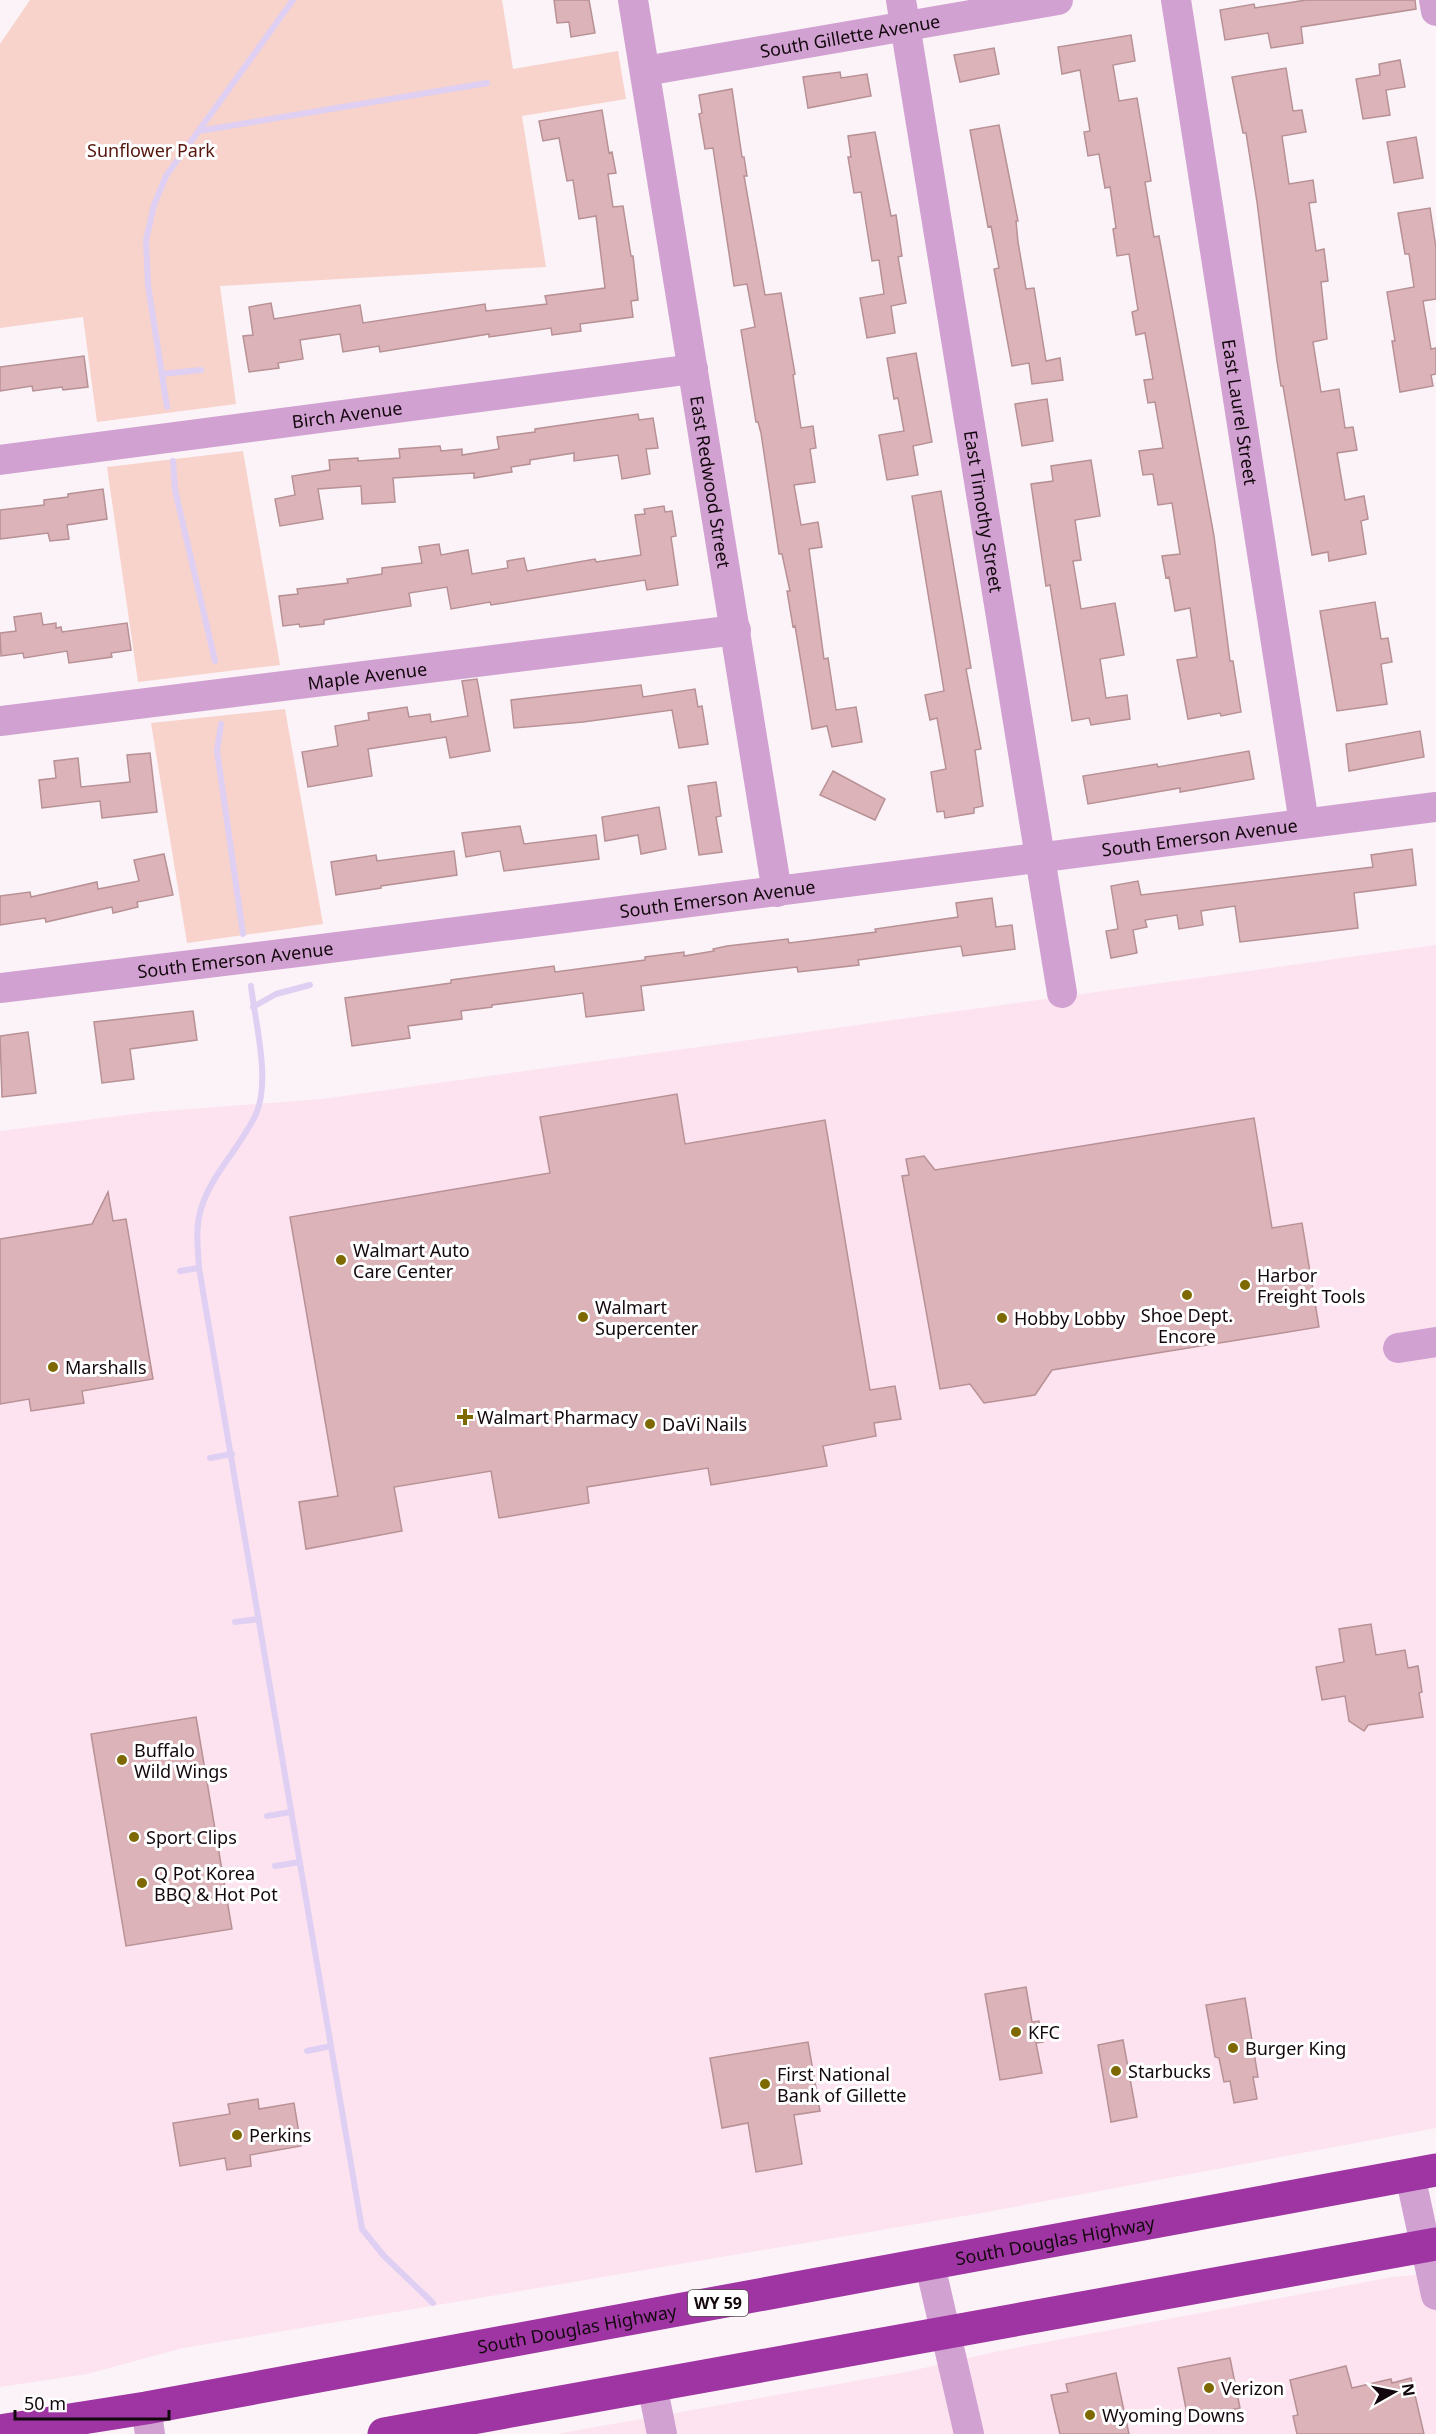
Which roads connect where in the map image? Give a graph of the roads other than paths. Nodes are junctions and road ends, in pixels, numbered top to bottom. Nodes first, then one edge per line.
1 (633, 0) edge
2 (1058, 0) edge
3 (1176, 0) edge
4 (1434, 0) edge
5 (1436, 11) edge
6 (903, 14) edge
7 (645, 71) junction
8 (693, 369) junction
9 (0, 460) edge
10 (736, 630) junction
11 (0, 721) edge
12 (1436, 807) edge
13 (1304, 823) junction
14 (1041, 858) junction
15 (777, 892) junction
16 (0, 988) edge
17 (1062, 993) dead end
18 (1436, 1342) edge
19 (1398, 1348) dead end
20 (1423, 2173) edge
21 (1431, 2245) edge
22 (930, 2265) junction
23 (1436, 2295) edge
24 (945, 2332) junction
25 (652, 2385) junction
26 (148, 2421) edge
27 (0, 2431) edge
28 (384, 2434) edge
29 (662, 2434) edge
30 (969, 2434) edge

1 - 7 street, East Redwood Street
2 - 6 street, South Gillette Avenue
3 - 13 street, East Laurel Street
4 - 5 street
6 - 7 street, South Gillette Avenue
6 - 14 street, East Timothy Street
7 - 8 street, East Redwood Street
8 - 9 street, Birch Avenue
8 - 10 street, East Redwood Street
10 - 11 street, Maple Avenue
10 - 15 street, East Redwood Street
12 - 13 street, South Emerson Avenue
13 - 14 street, South Emerson Avenue
14 - 15 street, South Emerson Avenue
14 - 17 street, East Timothy Street
15 - 16 street, South Emerson Avenue
18 - 19 street
20 - 21 street
20 - 22 highway, South Douglas Highway / WY 59
21 - 23 street
21 - 24 highway
22 - 24 street
22 - 26 highway, South Douglas Highway / WY 59
24 - 25 highway
24 - 30 street
25 - 28 highway
25 - 29 street
26 - 27 highway, South Douglas Highway / WY 59

